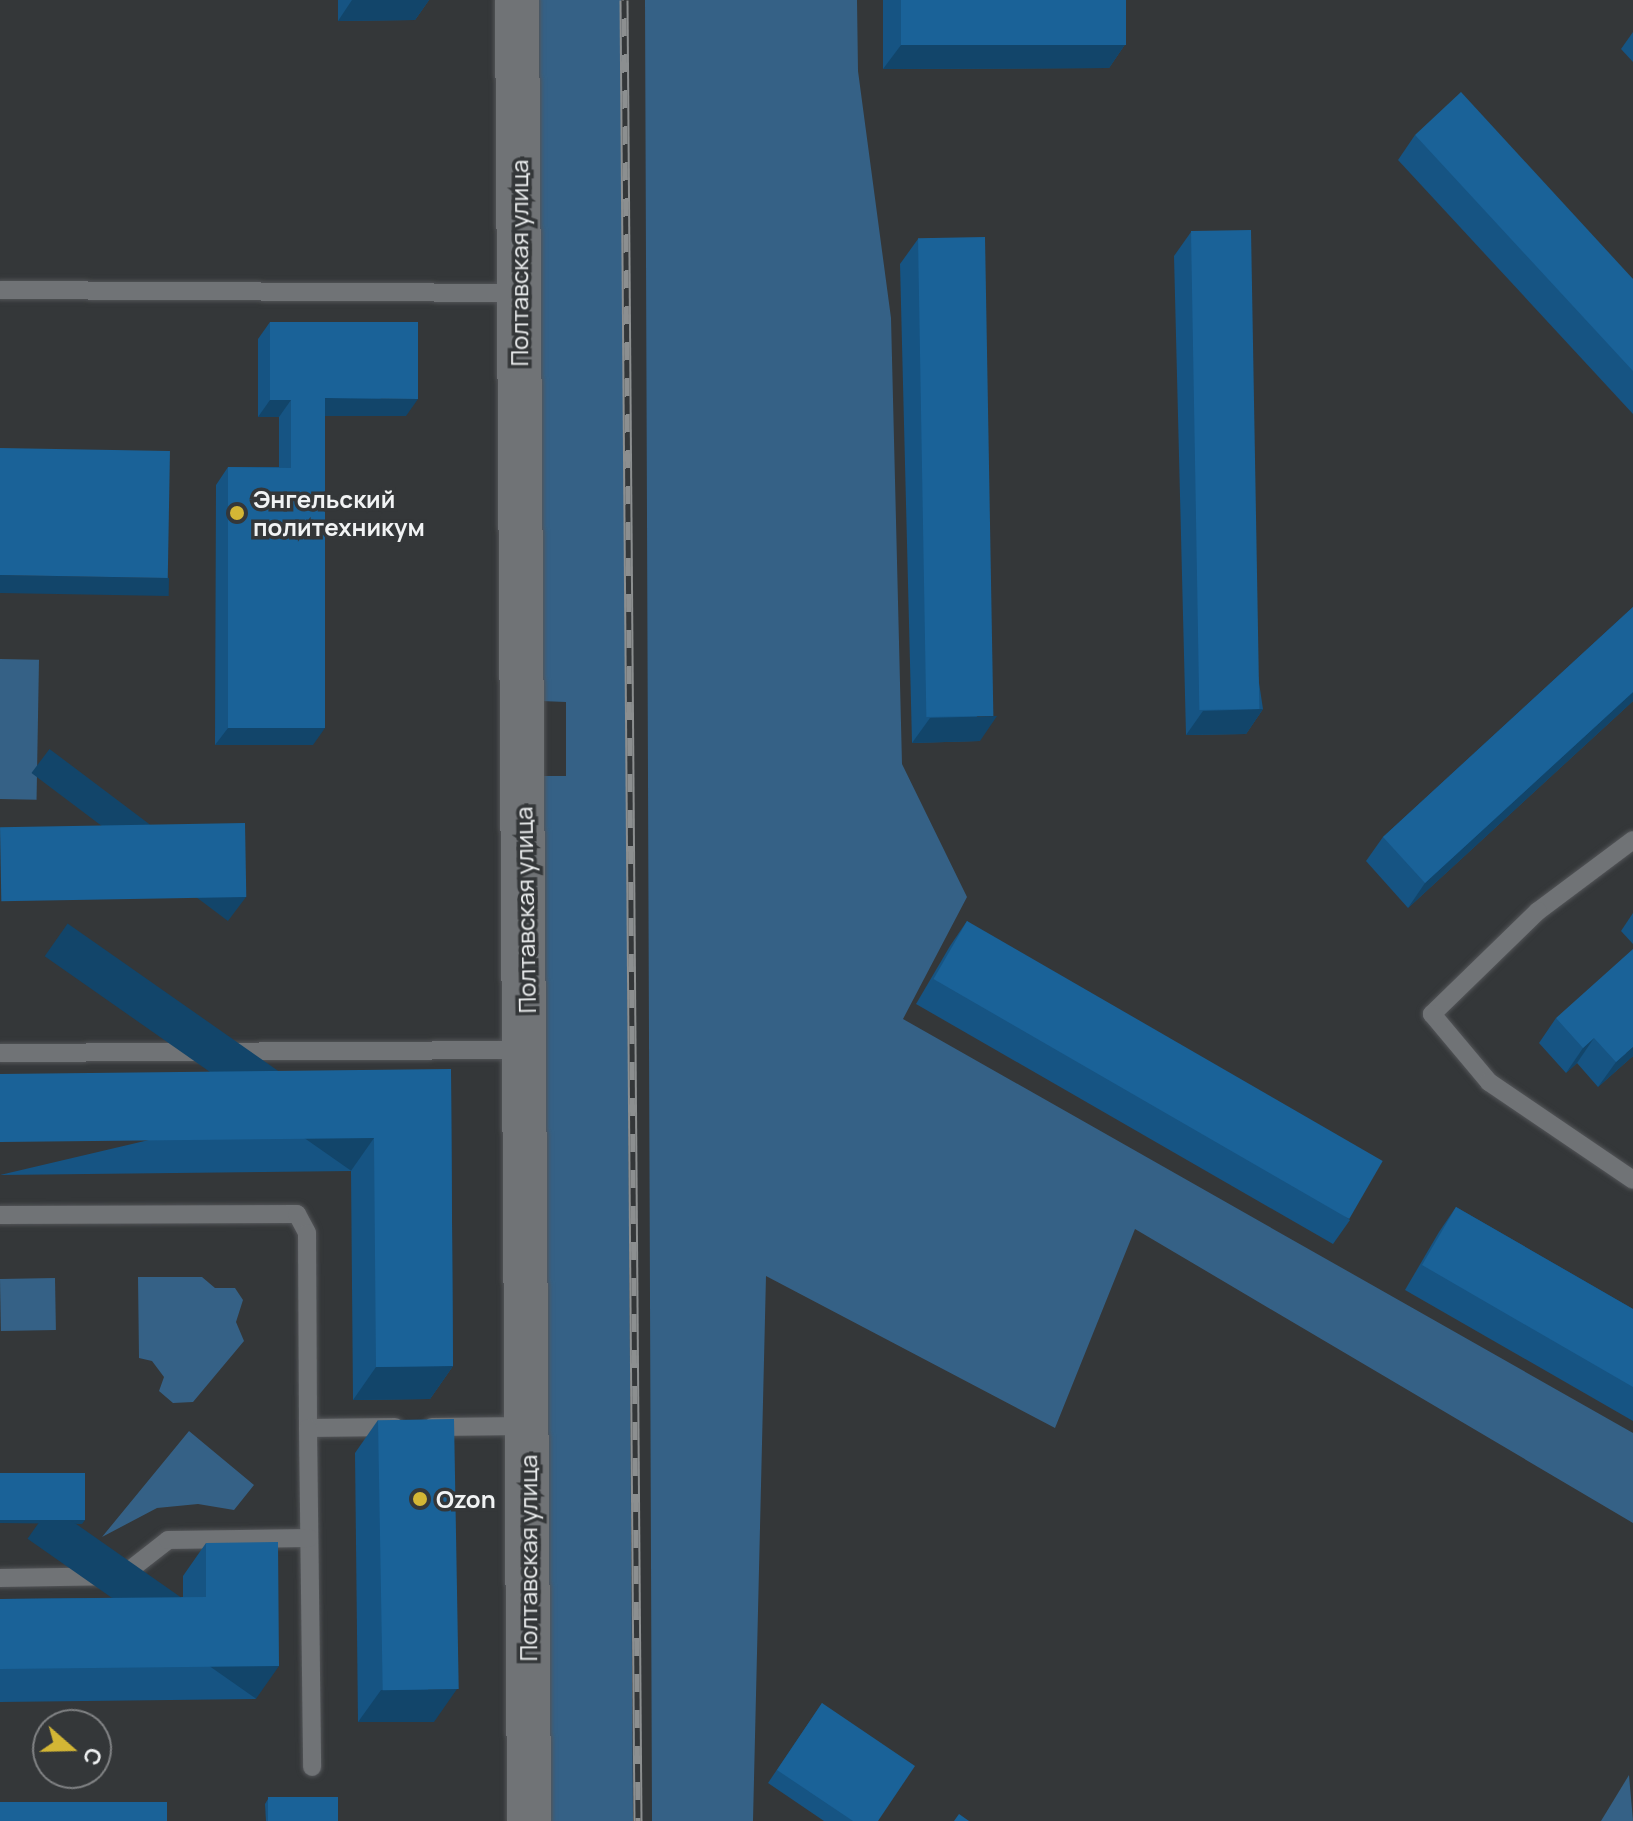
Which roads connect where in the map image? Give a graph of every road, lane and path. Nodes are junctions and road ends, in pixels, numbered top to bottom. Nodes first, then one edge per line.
1 (517, 0) edge
2 (0, 290) edge
3 (519, 293) junction
4 (1633, 840) edge
5 (526, 1050) junction
6 (0, 1053) edge
7 (1633, 1180) edge
8 (0, 1215) edge
9 (528, 1426) junction
10 (308, 1428) junction
11 (309, 1538) junction
12 (0, 1578) edge
13 (312, 1767) dead end
14 (529, 1821) edge

1 - 3 street, Полтавская улица
2 - 3 lane
3 - 5 street, Полтавская улица
4 - 7 lane
5 - 6 lane
5 - 9 street, Полтавская улица
8 - 10 lane
9 - 10 lane
9 - 14 street, Полтавская улица
10 - 11 lane
11 - 12 lane
11 - 13 lane

